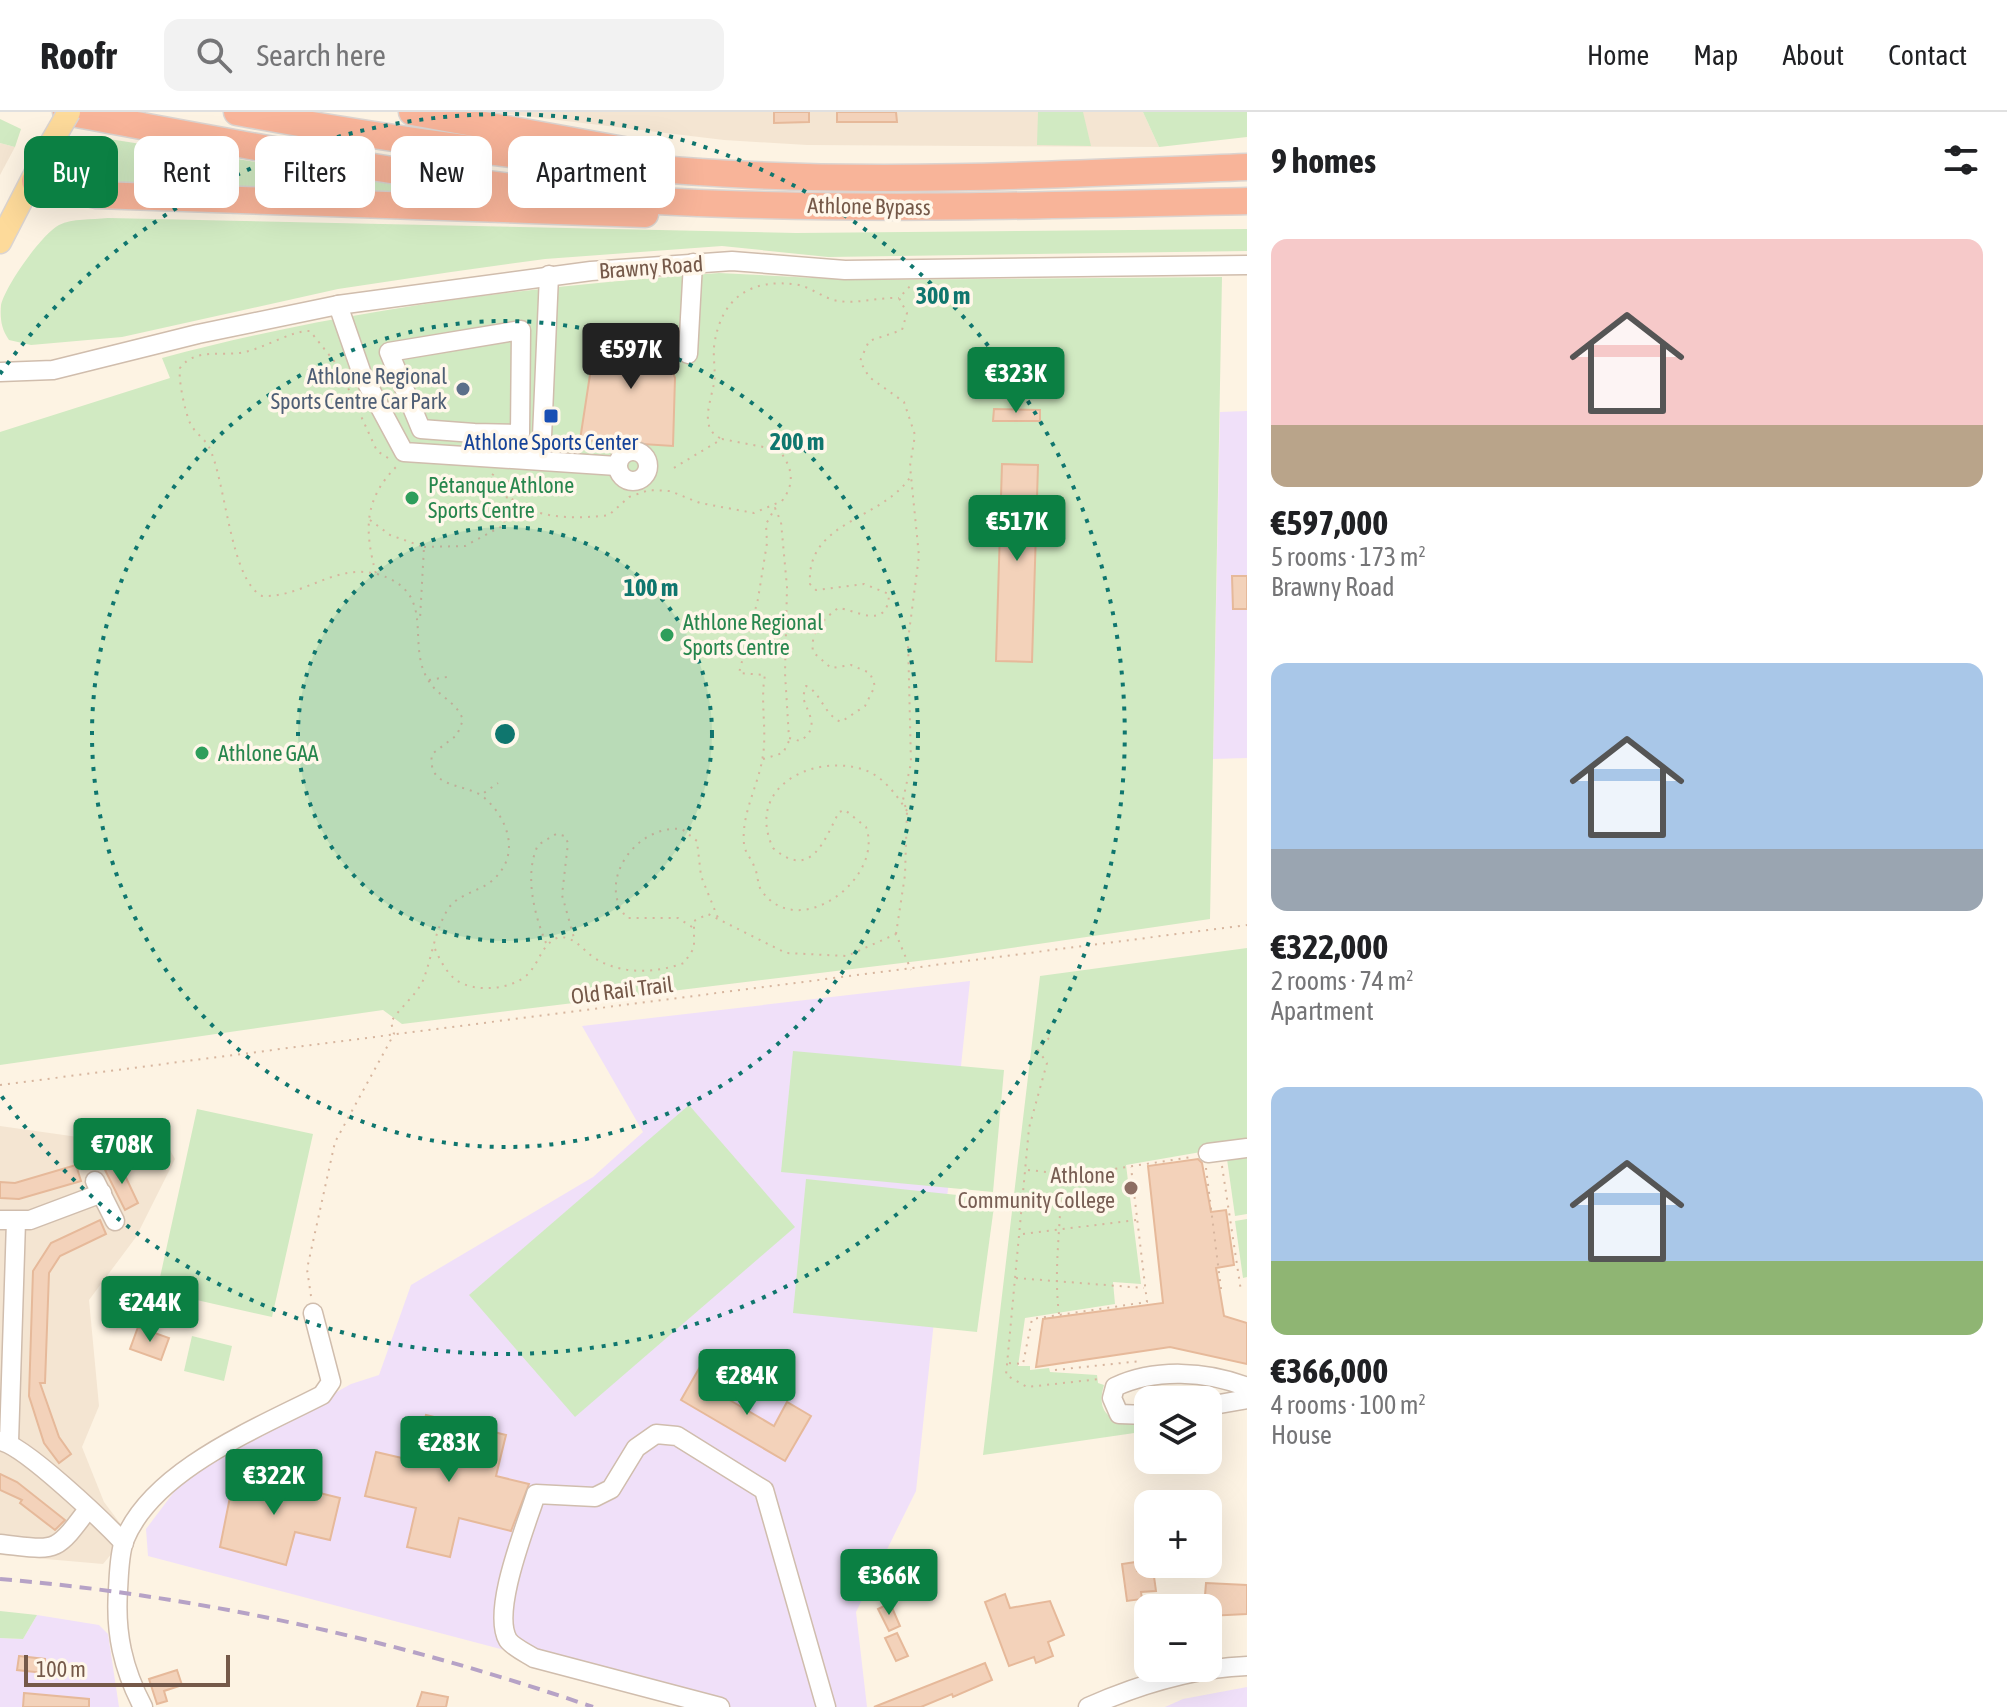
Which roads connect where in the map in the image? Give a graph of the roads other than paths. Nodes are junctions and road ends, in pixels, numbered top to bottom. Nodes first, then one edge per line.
1 (67, 112) edge
2 (237, 112) edge
3 (412, 112) edge
4 (55, 136) edge
5 (1247, 167) edge
6 (927, 177) junction
7 (118, 196) edge
8 (24, 200) edge
9 (1247, 201) edge
10 (932, 207) junction
11 (0, 242) edge
12 (693, 263) junction
13 (1247, 265) edge
14 (549, 275) junction
15 (338, 305) junction
16 (688, 354) dead end
17 (0, 357) edge
18 (64, 366) junction
19 (0, 372) edge
20 (520, 387) junction
21 (545, 389) junction
22 (474, 433) junction
23 (476, 456) junction
24 (541, 460) junction
25 (617, 466) dead end
26 (1247, 1148) edge
27 (1211, 1153) road end
28 (8, 1220) edge
29 (115, 1221) dead end
30 (313, 1313) road end
31 (1247, 1387) edge
32 (1247, 1399) edge
33 (1222, 1403) edge
34 (1134, 1415) edge
35 (4, 1442) edge
36 (88, 1509) junction
37 (124, 1543) junction
38 (0, 1544) edge
39 (1247, 1666) edge
40 (143, 1707) edge
41 (720, 1707) edge
42 (826, 1707) edge
43 (1088, 1707) edge

1 - 4 main road, bridge
1 - 10 highway, Athlone Bypass
2 - 6 highway, Athlone Bypass
3 - 6 highway
5 - 6 highway, Athlone Bypass
7 - 10 highway
8 - 11 main road
9 - 10 highway, Athlone Bypass
12 - 13 street, Brawny Road
12 - 14 street, Brawny Road
12 - 16 street
14 - 15 street, Brawny Road
14 - 21 street
15 - 18 street, Brawny Road
15 - 23 street
17 - 18 street, Brawny Road
18 - 19 street, Brawny Road
20 - 21 street
20 - 22 street
20 - 22 street
21 - 24 street
22 - 23 street
23 - 24 street
24 - 25 street
26 - 27 street
28 - 29 street
28 - 35 street
30 - 37 street
31 - 34 street
32 - 33 street
35 - 36 street
36 - 37 street
36 - 38 street
37 - 40 street
39 - 43 street
41 - 42 street

